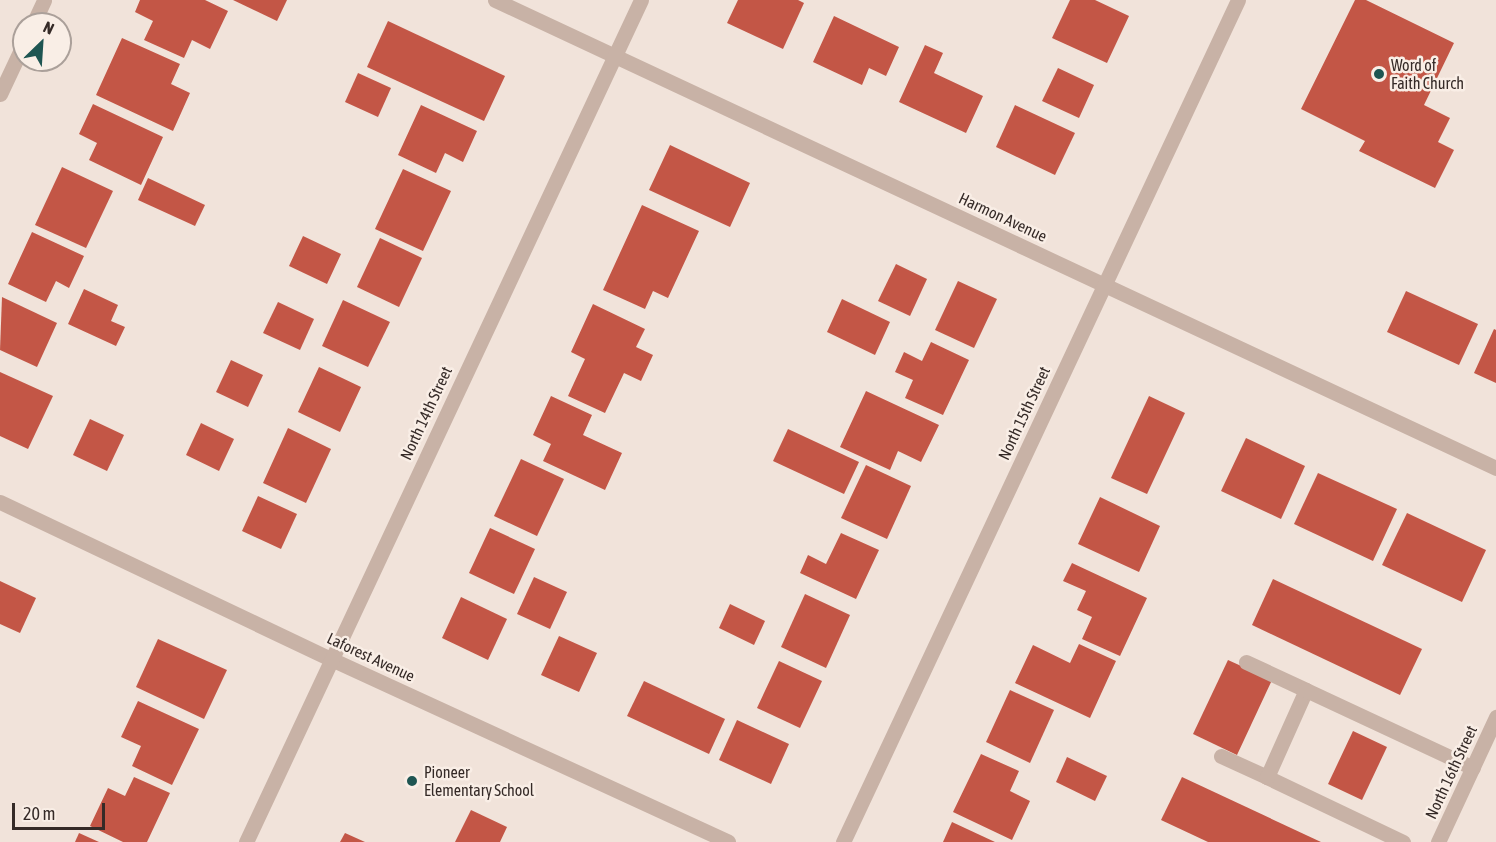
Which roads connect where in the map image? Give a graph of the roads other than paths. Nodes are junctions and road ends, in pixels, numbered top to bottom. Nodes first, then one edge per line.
1 (495, 0) edge
2 (642, 0) edge
3 (1238, 0) edge
4 (615, 56) junction
5 (12, 68) edge
6 (0, 94) edge
7 (1104, 284) junction
8 (1496, 468) edge
9 (0, 502) edge
10 (331, 659) junction
11 (1246, 662) dead end
12 (1306, 690) junction
13 (1496, 717) edge
14 (1221, 756) dead end
15 (1473, 768) junction
16 (1267, 777) junction
17 (246, 842) edge
18 (728, 842) edge
19 (843, 842) edge
20 (1403, 842) edge
21 (1438, 842) edge

1 - 4 street, Harmon Avenue
2 - 4 street, North 14th Street
3 - 7 street, North 15th Street
4 - 7 street, Harmon Avenue
4 - 10 street, North 14th Street
5 - 6 street
7 - 8 street, Harmon Avenue
7 - 19 street, North 15th Street
9 - 10 street, Laforest Avenue
10 - 17 street, North 14th Street
10 - 18 street, Laforest Avenue
11 - 12 street
12 - 15 street
12 - 16 street
13 - 15 street, North 16th Street
14 - 16 street
15 - 21 street, North 16th Street
16 - 20 street

